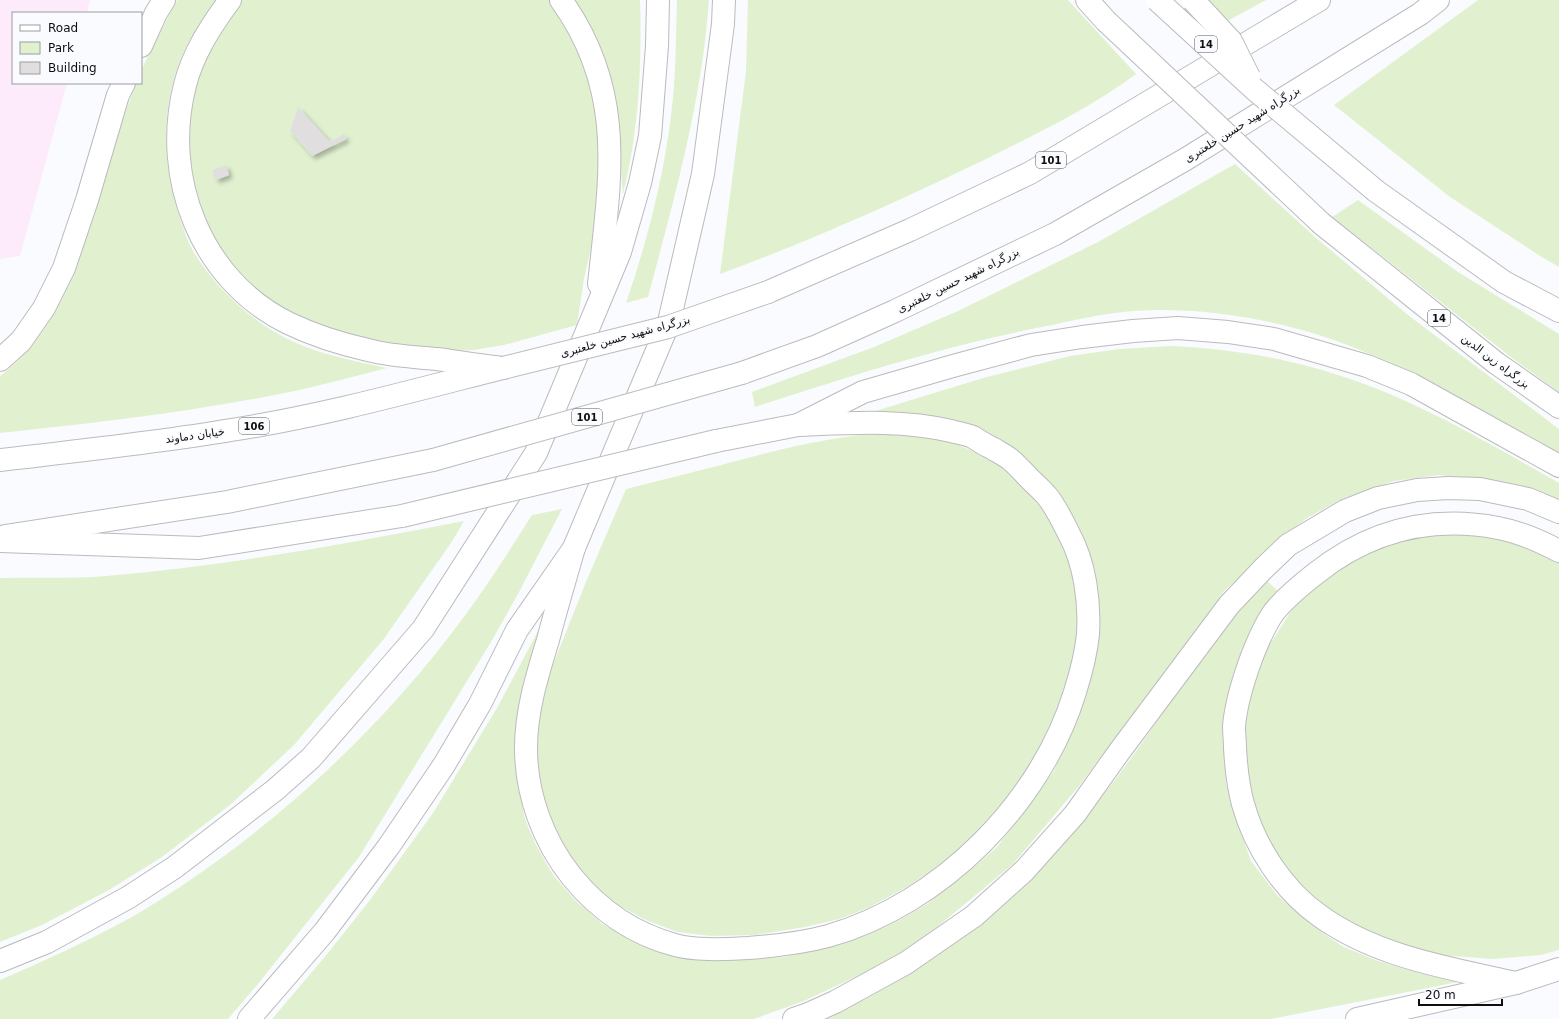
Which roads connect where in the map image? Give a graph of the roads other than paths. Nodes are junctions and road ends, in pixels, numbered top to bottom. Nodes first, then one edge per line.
1 (164, 0) edge
2 (230, 0) edge
3 (561, 0) edge
4 (658, 0) edge
5 (724, 0) edge
6 (1087, 0) edge
7 (1157, 0) edge
8 (1192, 0) edge
9 (1319, 0) edge
10 (1438, 0) edge
11 (142, 44) edge
12 (124, 84) edge
13 (1254, 89) junction
14 (597, 307) junction
15 (1559, 311) edge
16 (0, 360) edge
17 (503, 368) junction
18 (1559, 408) edge
19 (798, 425) junction
20 (0, 460) edge
21 (1559, 466) edge
22 (1559, 512) edge
23 (0, 537) edge
24 (0, 541) edge
25 (574, 548) junction
26 (1559, 551) edge
27 (0, 961) edge
28 (1559, 969) edge
29 (1516, 983) junction
30 (249, 1019) edge
31 (794, 1019) edge
32 (1357, 1019) edge

1 - 11 main road
2 - 17 main road
3 - 14 main road
4 - 14 main road
5 - 25 main road
6 - 18 main road, بزرگراه زین الدین / 14, bridge
7 - 13 main road, 14, bridge
8 - 13 main road, bridge
9 - 17 main road, بزرگراه شهید حسین خلعتبری / 101, bridge
10 - 23 main road, بزرگراه شهید حسین خلعتبری / 101, bridge
12 - 16 main road
13 - 15 main road, 14, bridge
14 - 27 main road
17 - 20 main road, خیابان دماوند / 106
19 - 21 main road
19 - 24 main road, bridge
19 - 25 main road
22 - 31 main road
25 - 30 main road
26 - 29 main road
28 - 29 main road
29 - 32 main road

